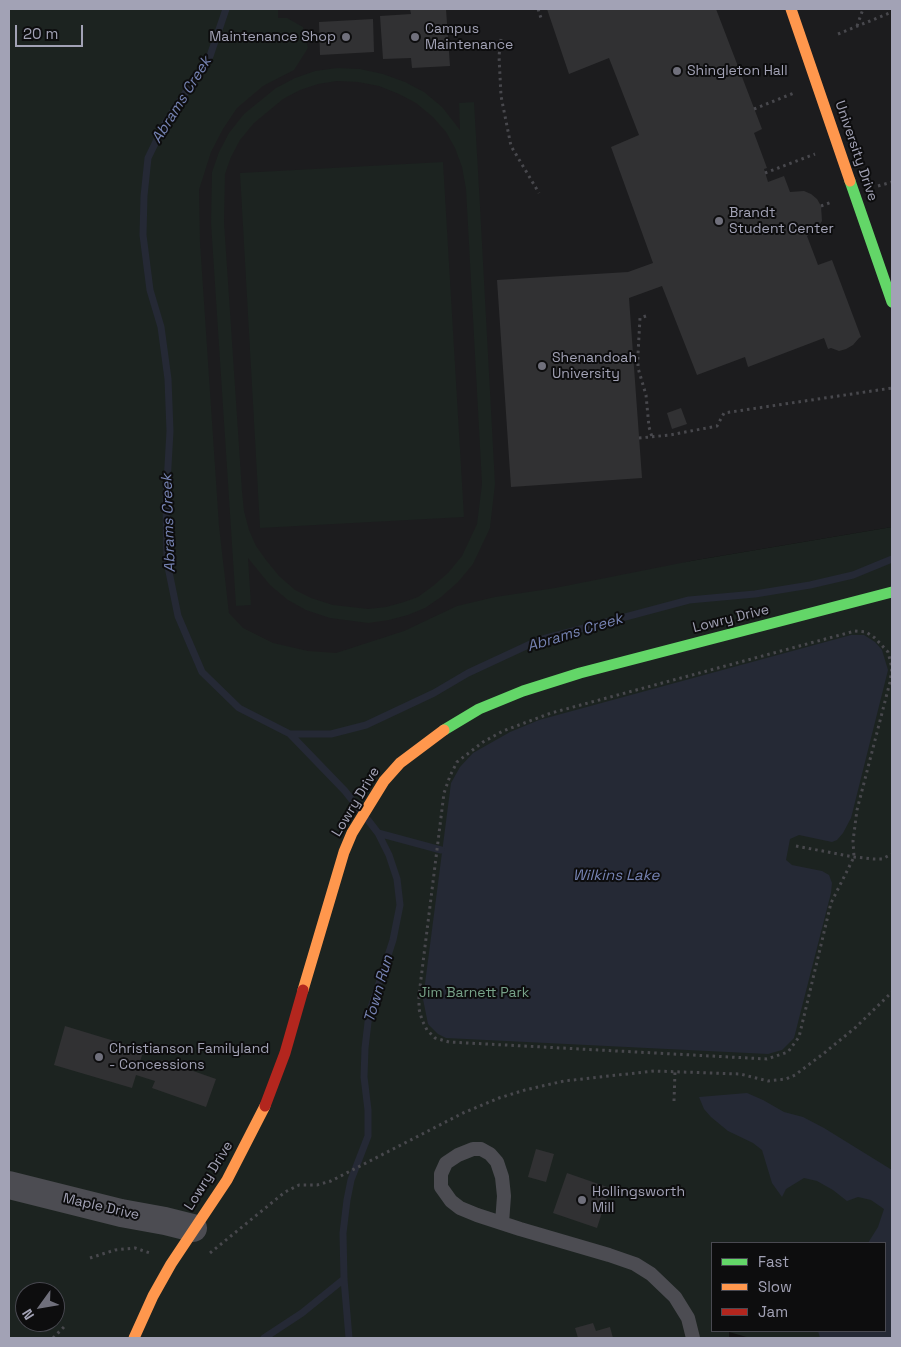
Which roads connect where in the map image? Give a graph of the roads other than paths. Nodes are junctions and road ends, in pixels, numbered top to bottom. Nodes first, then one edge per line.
1 (791, 9) edge
2 (892, 302) edge
3 (892, 592) edge
4 (9, 1185) edge
5 (502, 1223) junction
6 (193, 1228) junction
7 (134, 1338) edge
8 (693, 1338) edge

1 - 2 street, University Drive
3 - 6 street, Lowry Drive
4 - 6 street, Maple Drive
5 - 5 lane
5 - 8 lane
6 - 7 street, Lowry Drive

